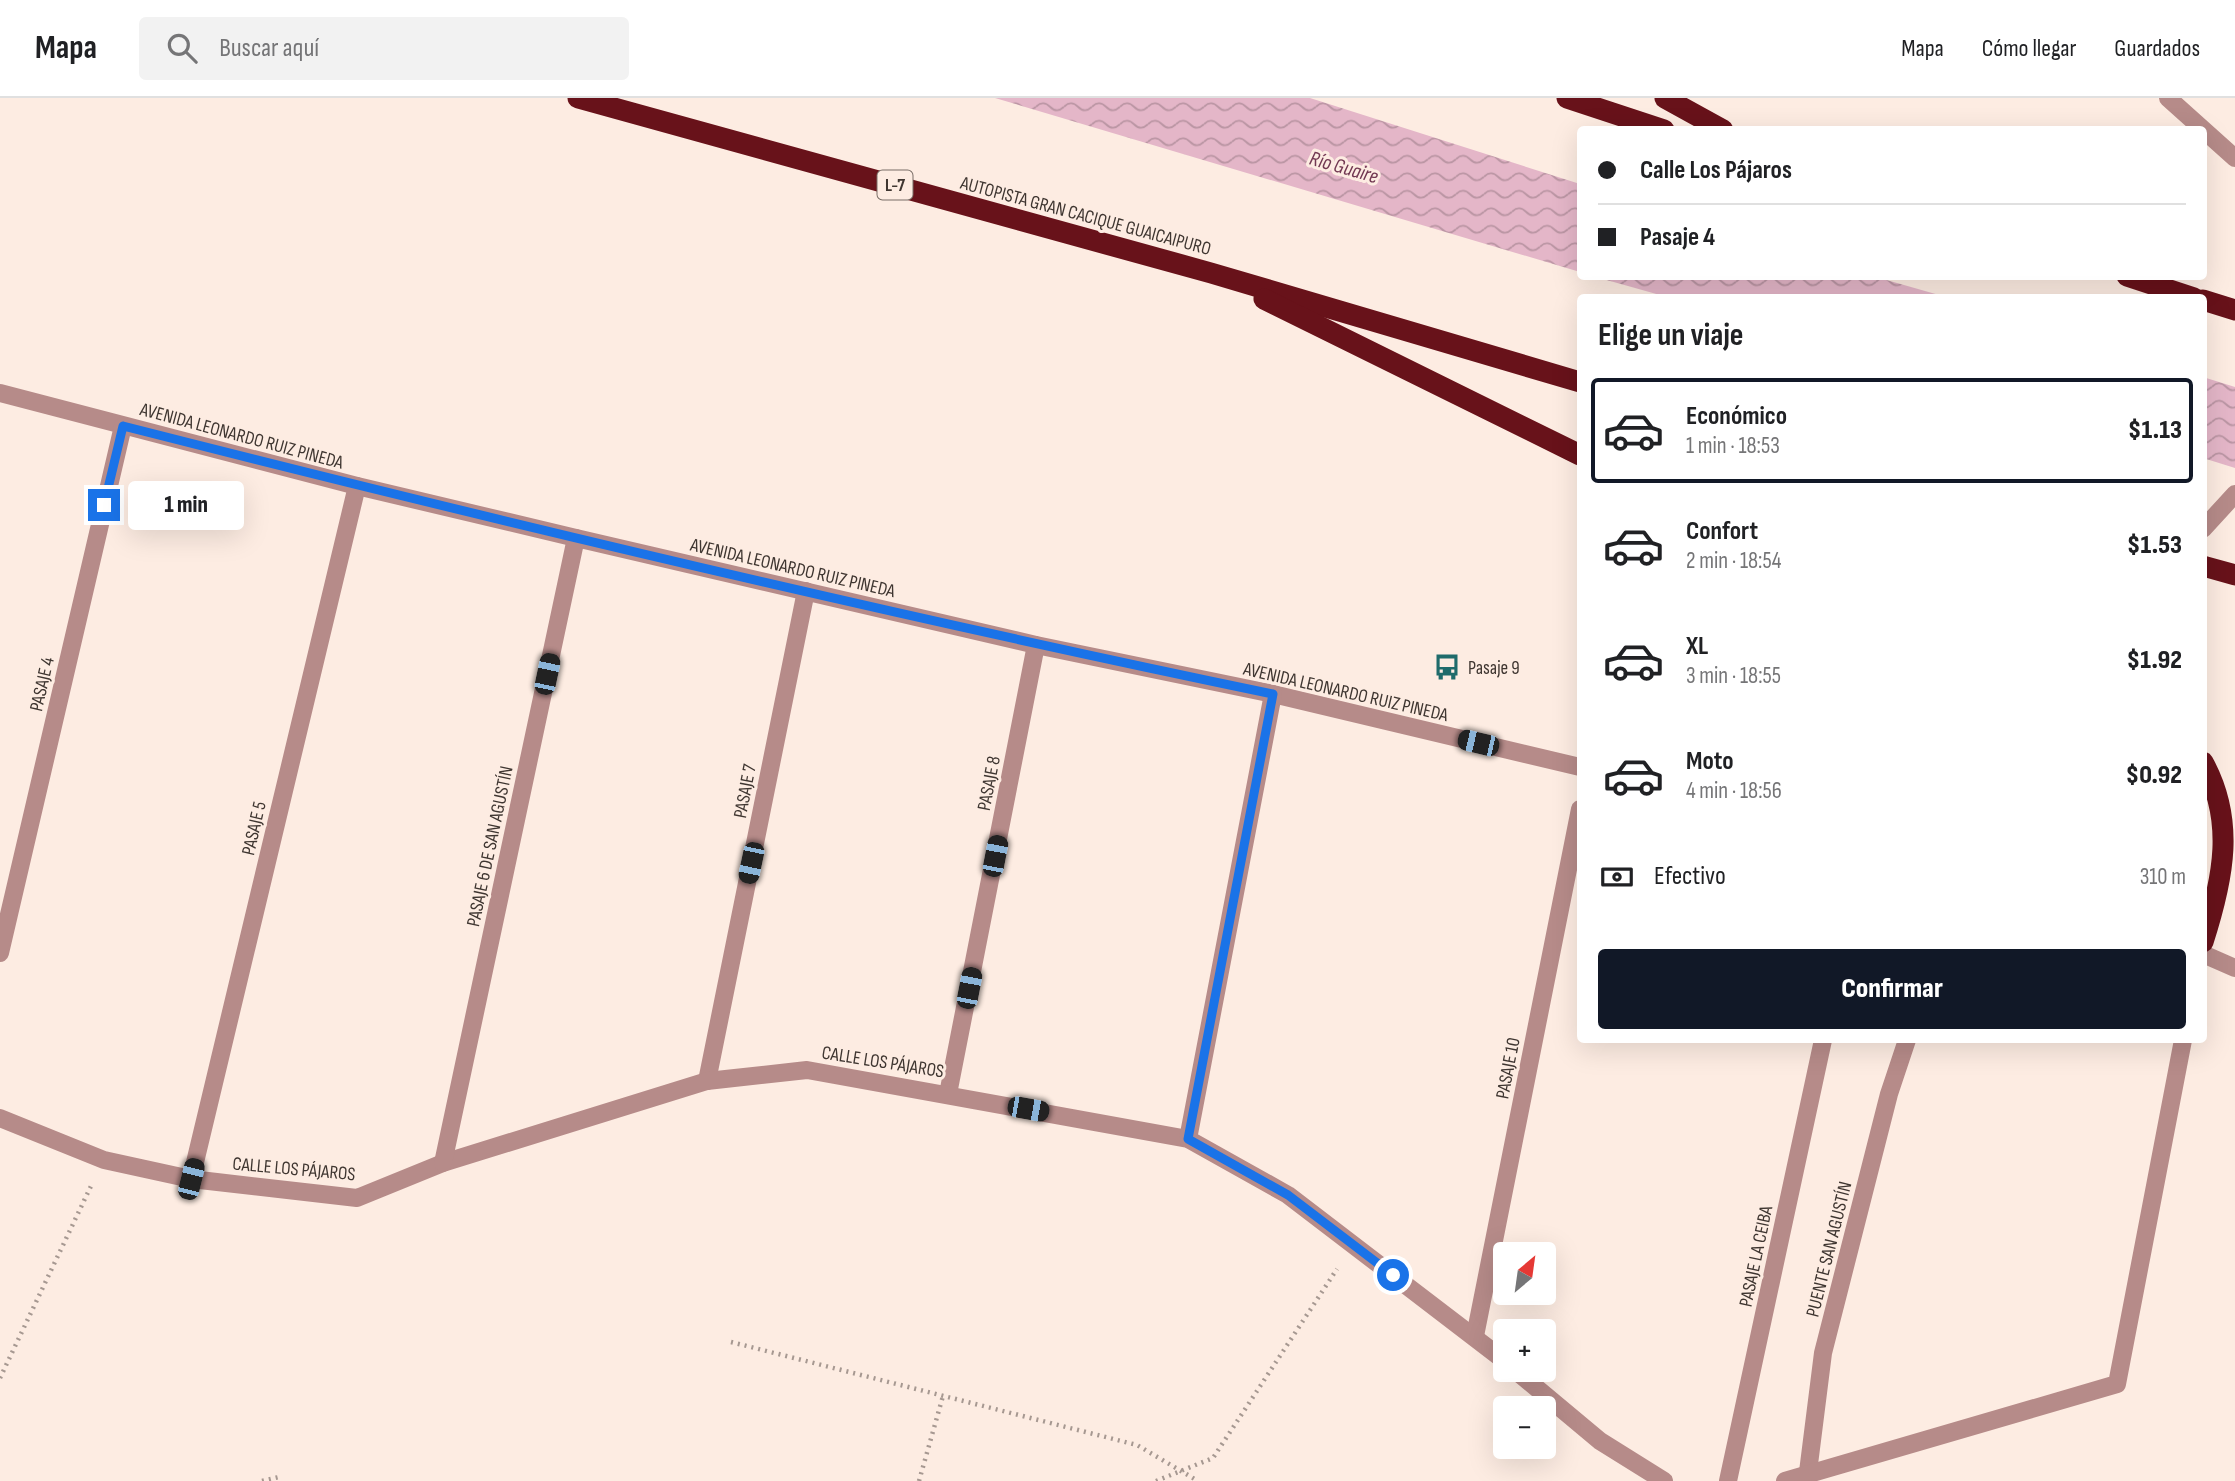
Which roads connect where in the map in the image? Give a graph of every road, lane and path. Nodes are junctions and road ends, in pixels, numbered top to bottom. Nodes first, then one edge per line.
1 (578, 98) edge
2 (1567, 98) edge
3 (1665, 98) edge
4 (2168, 98) edge
5 (1652, 126) edge
6 (1716, 126) edge
7 (2199, 126) edge
8 (2207, 133) edge
9 (2235, 158) edge
10 (1211, 273) junction
11 (2139, 280) edge
12 (2182, 294) edge
13 (2207, 301) edge
14 (2235, 310) edge
15 (1577, 381) edge
16 (0, 393) edge
17 (123, 426) junction
18 (1577, 454) edge
19 (357, 486) junction
20 (2235, 494) edge
21 (2207, 525) edge
22 (576, 538) junction
23 (2207, 567) edge
24 (2235, 575) edge
25 (806, 591) junction
26 (1037, 645) junction
27 (1273, 694) junction
28 (1577, 766) edge
29 (2207, 766) edge
30 (1577, 824) edge
31 (2207, 930) edge
32 (0, 953) edge
33 (2207, 956) edge
34 (2235, 968) edge
35 (1822, 1043) edge
36 (1906, 1043) edge
37 (2182, 1043) edge
38 (707, 1081) junction
39 (948, 1094) junction
40 (0, 1118) edge
41 (1188, 1139) junction
42 (104, 1160) junction
43 (443, 1163) junction
44 (191, 1179) junction
45 (1353, 1245) junction
46 (1475, 1336) junction
47 (731, 1342) dead end
48 (1493, 1351) edge
49 (0, 1378) edge
50 (1530, 1382) edge
51 (943, 1396) junction
52 (1181, 1472) junction
53 (1808, 1472) junction
54 (279, 1477) dead end
55 (262, 1481) edge
56 (919, 1481) edge
57 (1156, 1481) edge
58 (1198, 1481) edge
59 (1664, 1481) edge
60 (1728, 1481) edge
61 (1785, 1481) edge

1 - 10 highway, AUTOPISTA GRAN CACIQUE GUAICAIPURO / L-7
2 - 5 highway
3 - 6 highway
4 - 7 street
8 - 9 street
10 - 15 highway, AUTOPISTA GRAN CACIQUE GUAICAIPURO / L-7
10 - 18 highway
11 - 12 highway
13 - 14 highway
16 - 17 street, AVENIDA LEONARDO RUIZ PINEDA
17 - 19 street, AVENIDA LEONARDO RUIZ PINEDA
17 - 32 street, PASAJE 4
19 - 22 street, AVENIDA LEONARDO RUIZ PINEDA
19 - 44 street, PASAJE 5
20 - 21 street
22 - 25 street, AVENIDA LEONARDO RUIZ PINEDA
22 - 43 street, PASAJE 6 DE SAN AGUSTÍN
23 - 24 highway
25 - 26 street, AVENIDA LEONARDO RUIZ PINEDA
25 - 38 street, PASAJE 7
26 - 27 street, AVENIDA LEONARDO RUIZ PINEDA
26 - 39 street, PASAJE 8
27 - 28 street, AVENIDA LEONARDO RUIZ PINEDA
27 - 41 street
29 - 31 highway
30 - 46 street, PASAJE 10
33 - 34 street
35 - 60 street, PASAJE LA CEIBA
36 - 53 street, PUENTE SAN AGUSTÍN
37 - 53 street
38 - 39 street, CALLE LOS PÁJAROS
38 - 43 street, CALLE LOS PÁJAROS
39 - 41 street, CALLE LOS PÁJAROS
40 - 42 street, CALLE LOS PÁJAROS
41 - 45 street, CALLE LOS PÁJAROS
42 - 44 street, CALLE LOS PÁJAROS
42 - 49 path
43 - 44 street, CALLE LOS PÁJAROS
45 - 46 street, CALLE LOS PÁJAROS
45 - 52 path
46 - 48 street, CALLE LOS PÁJAROS
47 - 51 path
50 - 59 street
51 - 52 path
51 - 56 path
52 - 57 path
52 - 58 path
53 - 61 street
54 - 55 path

